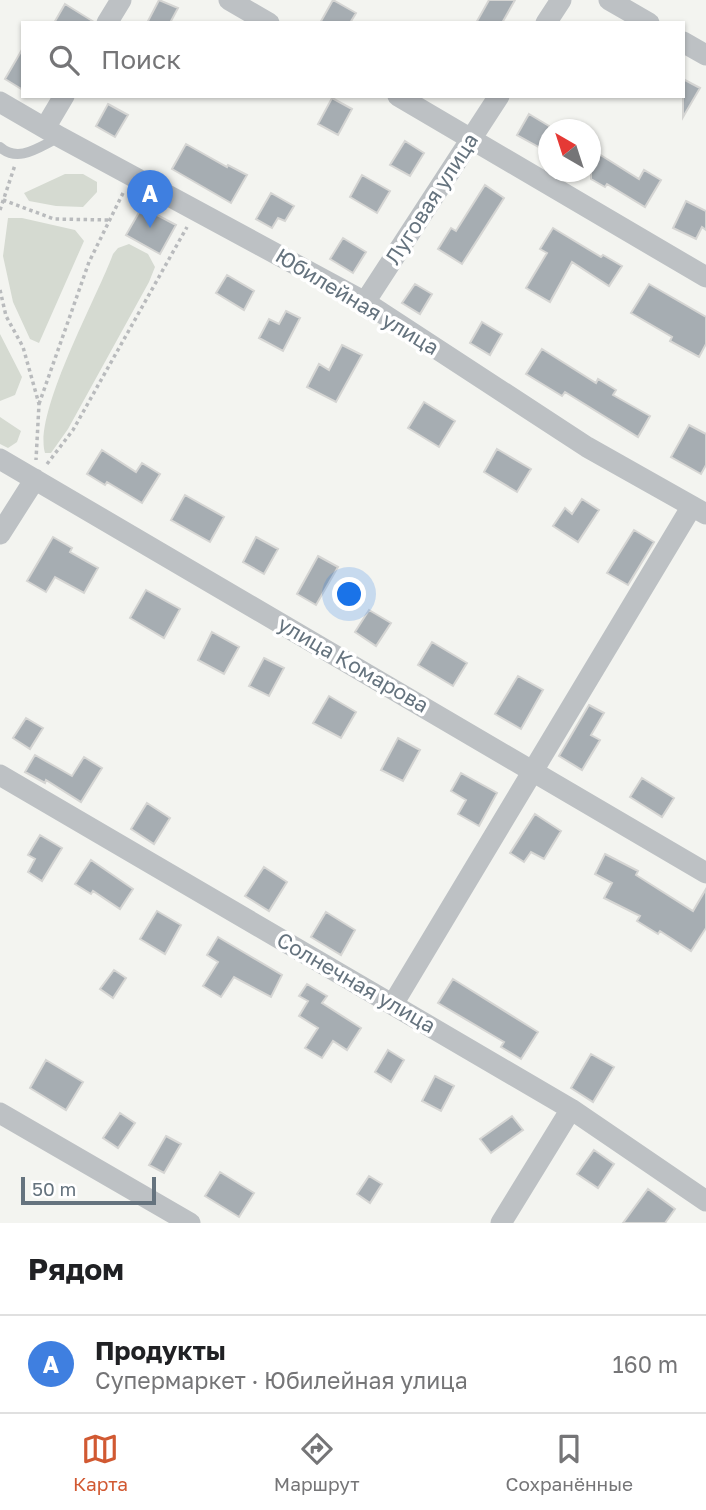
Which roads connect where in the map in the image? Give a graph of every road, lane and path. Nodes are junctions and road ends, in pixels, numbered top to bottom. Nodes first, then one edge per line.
1 (121, 0) edge
2 (229, 0) edge
3 (561, 0) edge
4 (608, 0) edge
5 (108, 21) edge
6 (266, 21) edge
7 (547, 21) edge
8 (645, 21) edge
9 (685, 43) edge
10 (706, 55) edge
11 (63, 98) edge
12 (402, 98) edge
13 (498, 98) edge
14 (0, 102) edge
15 (52, 133) junction
16 (472, 138) junction
17 (0, 146) edge
18 (18, 155) junction
19 (132, 176) junction
20 (3, 200) junction
21 (0, 210) edge
22 (196, 211) junction
23 (110, 220) junction
24 (706, 277) edge
25 (0, 290) edge
26 (365, 302) junction
27 (40, 404) junction
28 (0, 459) edge
29 (35, 480) junction
30 (699, 510) edge
31 (0, 534) edge
32 (533, 770) junction
33 (0, 775) edge
34 (706, 873) edge
35 (393, 1004) junction
36 (571, 1109) junction
37 (0, 1113) edge
38 (706, 1201) edge
39 (190, 1223) edge
40 (501, 1223) edge

1 - 5 street
2 - 6 street
3 - 7 street
4 - 8 street
9 - 10 street
11 - 15 street
12 - 16 street
13 - 16 street, Луговая улица
14 - 15 street, Юбилейная улица
15 - 18 lane
15 - 19 street, Юбилейная улица
16 - 24 street
16 - 26 street, Луговая улица
17 - 18 lane
18 - 20 path
19 - 22 street, Юбилейная улица
19 - 23 path
20 - 21 path
20 - 23 path
22 - 26 street, Юбилейная улица
22 - 29 path
23 - 27 path
25 - 27 path
26 - 30 street, Юбилейная улица
27 - 29 path
28 - 29 street, улица Комарова
29 - 31 street
29 - 32 street, улица Комарова
30 - 32 street
32 - 34 street, улица Комарова
32 - 35 street
33 - 35 street, Солнечная улица
35 - 36 street, Солнечная улица
36 - 38 street, Солнечная улица
36 - 40 street
37 - 39 street

